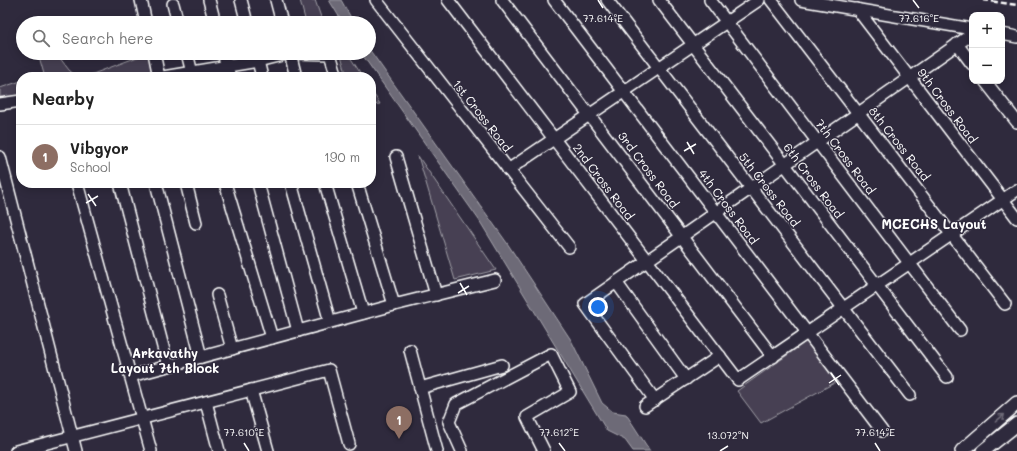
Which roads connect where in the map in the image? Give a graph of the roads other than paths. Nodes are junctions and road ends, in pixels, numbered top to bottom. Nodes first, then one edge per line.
1 (140, 0) edge
2 (209, 0) edge
3 (241, 0) edge
4 (276, 0) edge
5 (376, 0) edge
6 (448, 0) edge
7 (502, 0) edge
8 (554, 0) edge
9 (607, 0) edge
10 (659, 0) edge
11 (710, 0) edge
12 (759, 0) edge
13 (771, 0) edge
14 (801, 0) edge
15 (173, 4) dead end
16 (857, 10) junction
17 (144, 16) edge
18 (176, 16) edge
19 (213, 16) edge
20 (245, 16) edge
21 (280, 16) edge
22 (726, 22) junction
23 (969, 29) edge
24 (1005, 35) edge
25 (969, 36) edge
26 (1017, 37) edge
27 (957, 44) junction
28 (693, 45) junction
29 (155, 60) edge
30 (188, 60) edge
31 (225, 60) edge
32 (251, 60) edge
33 (258, 60) edge
34 (292, 60) edge
35 (332, 60) edge
36 (969, 60) edge
37 (659, 68) junction
38 (158, 72) edge
39 (192, 72) edge
40 (228, 72) edge
41 (261, 72) edge
42 (295, 72) edge
43 (335, 72) edge
44 (910, 77) junction
45 (987, 84) edge
46 (624, 91) junction
47 (16, 102) edge
48 (0, 104) edge
49 (858, 113) junction
50 (589, 115) junction
51 (1017, 122) edge
52 (554, 139) junction
53 (817, 142) junction
54 (396, 156) dead end
55 (0, 157) edge
56 (784, 164) junction
57 (508, 170) junction
58 (78, 188) edge
59 (121, 188) edge
60 (157, 188) edge
61 (187, 188) edge
62 (227, 188) edge
63 (259, 188) edge
64 (292, 188) edge
65 (326, 188) edge
66 (359, 188) edge
67 (751, 188) junction
68 (1017, 190) edge
69 (1003, 199) junction
70 (716, 212) junction
71 (1017, 218) edge
72 (196, 224) dead end
73 (952, 234) junction
74 (681, 236) junction
75 (569, 247) dead end
76 (647, 260) junction
77 (909, 263) junction
78 (495, 280) dead end
79 (616, 282) junction
80 (877, 286) junction
81 (217, 295) dead end
82 (436, 295) junction
83 (1005, 304) dead end
84 (394, 305) junction
85 (843, 308) junction
86 (363, 313) junction
87 (330, 322) junction
88 (960, 330) dead end
89 (298, 331) junction
90 (807, 333) junction
91 (272, 338) junction
92 (232, 349) junction
93 (410, 350) dead end
94 (720, 356) junction
95 (773, 356) junction
96 (202, 357) junction
97 (502, 365) dead end
98 (168, 366) junction
99 (131, 376) junction
100 (947, 377) dead end
101 (686, 379) junction
102 (420, 388) junction
103 (251, 390) junction
104 (910, 395) dead end
105 (655, 400) junction
106 (206, 402) junction
107 (1017, 403) edge
108 (645, 406) dead end
109 (142, 418) junction
110 (449, 422) junction
111 (1017, 424) edge
112 (431, 428) junction
113 (987, 429) junction
114 (882, 430) dead end
115 (72, 436) junction
116 (996, 440) junction
117 (349, 444) dead end
118 (16, 451) edge
119 (76, 451) edge
120 (151, 451) edge
121 (219, 451) edge
122 (268, 451) edge
123 (437, 451) edge
124 (462, 451) edge
125 (544, 451) edge
126 (962, 451) edge
127 (983, 451) edge

1 - 17 street
2 - 19 street
3 - 20 street
4 - 21 street
5 - 57 street, 1st Cross Road
6 - 52 street, 2nd Cross Road
7 - 50 street, 3rd Cross Road
8 - 46 street, 4th Cross Road
9 - 37 street, 5th Cross Road
10 - 28 street, 6th Cross Road
11 - 22 street, 7th Cross Road
12 - 22 street
13 - 49 street, 8th Cross Road
14 - 16 street
15 - 18 street
16 - 23 street
16 - 44 street, 9th Cross Road
22 - 28 street
22 - 53 street, 7th Cross Road
24 - 26 street
25 - 27 street
27 - 36 street
27 - 44 street
28 - 37 street
28 - 56 street, 6th Cross Road
29 - 38 street
30 - 39 street
31 - 40 street
32 - 40 street
33 - 41 street
34 - 42 street
35 - 43 street
37 - 46 street
37 - 67 street, 5th Cross Road
44 - 49 street
44 - 69 street, 9th Cross Road
45 - 51 street
46 - 50 street
46 - 70 street, 4th Cross Road
47 - 48 street
49 - 53 street
49 - 73 street, 8th Cross Road
50 - 52 street
50 - 74 street, 3rd Cross Road
52 - 57 street
52 - 76 street, 2nd Cross Road
53 - 56 street
53 - 77 street, 7th Cross Road
54 - 82 street
55 - 115 street
56 - 67 street
56 - 80 street, 6th Cross Road
57 - 75 street, 1st Cross Road
58 - 99 street
59 - 98 street
60 - 96 street
61 - 72 street
62 - 91 street
63 - 89 street
64 - 87 street
65 - 86 street
66 - 84 street
67 - 70 street
67 - 85 street, 5th Cross Road
68 - 69 street
69 - 71 street, 9th Cross Road
69 - 73 street
70 - 74 street
70 - 90 street, 4th Cross Road
73 - 77 street
73 - 83 street, 8th Cross Road
74 - 76 street
74 - 95 street, 3rd Cross Road
76 - 79 street
76 - 94 street, 2nd Cross Road
77 - 80 street
77 - 88 street, 7th Cross Road
78 - 82 street
79 - 101 street
79 - 105 street
80 - 85 street
80 - 100 street, 6th Cross Road
81 - 92 street
82 - 84 street
84 - 86 street
85 - 90 street
85 - 104 street, 5th Cross Road
86 - 87 street
87 - 89 street
89 - 91 street
90 - 95 street
90 - 114 street, 4th Cross Road
91 - 92 street
92 - 96 street
93 - 102 street
94 - 95 street, 2nd Cross Road
94 - 101 street
96 - 98 street
97 - 102 street
98 - 99 street
99 - 109 street
101 - 105 street
102 - 112 street
103 - 106 street
103 - 117 street
103 - 122 street
105 - 108 street
106 - 109 street
106 - 121 street
113 -> 107 main road
109 - 115 street
109 - 120 street
110 - 112 street
110 - 124 street
110 - 125 street
111 - 116 main road
112 - 123 street
113 - 116 main road
113 - 126 main road
115 - 118 street
115 - 119 street
116 - 127 main road

